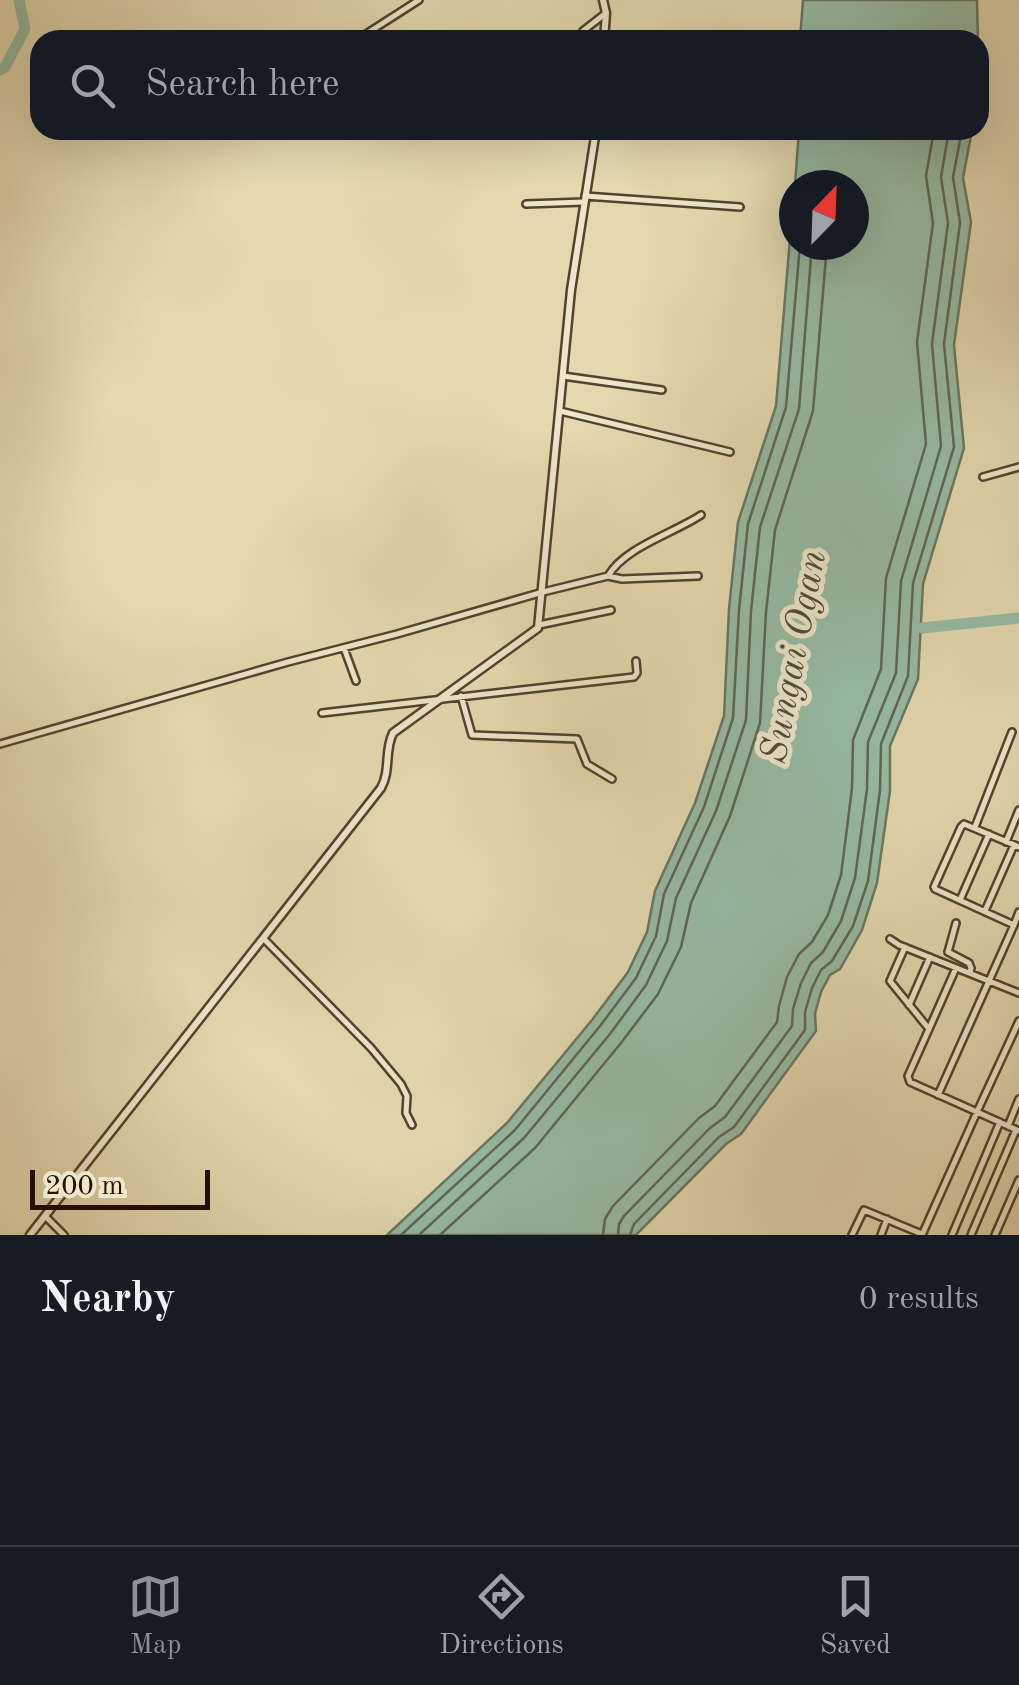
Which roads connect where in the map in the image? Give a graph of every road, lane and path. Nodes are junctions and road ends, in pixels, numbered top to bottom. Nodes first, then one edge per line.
1 (419, 0) edge
2 (603, 0) edge
3 (606, 14) junction
4 (372, 30) edge
5 (584, 30) edge
6 (605, 30) edge
7 (594, 140) edge
8 (584, 199) junction
9 (526, 204) dead end
10 (740, 207) dead end
11 (564, 376) junction
12 (662, 390) dead end
13 (560, 410) junction
14 (730, 452) dead end
15 (1019, 467) edge
16 (983, 477) dead end
17 (701, 515) dead end
18 (608, 576) junction
19 (698, 576) dead end
20 (543, 592) junction
21 (611, 610) dead end
22 (539, 623) junction
23 (345, 650) junction
24 (636, 661) dead end
25 (356, 681) dead end
26 (461, 696) junction
27 (443, 698) junction
28 (322, 713) dead end
29 (1012, 732) dead end
30 (0, 744) edge
31 (612, 780) dead end
32 (1019, 810) edge
33 (974, 828) junction
34 (989, 834) junction
35 (1006, 842) junction
36 (1016, 846) edge
37 (960, 901) junction
38 (984, 912) junction
39 (1019, 912) edge
40 (956, 924) dead end
41 (1014, 925) junction
42 (264, 938) junction
43 (890, 939) dead end
44 (905, 947) junction
45 (930, 957) junction
46 (956, 968) junction
47 (970, 973) junction
48 (988, 981) junction
49 (1019, 993) edge
50 (909, 1005) junction
51 (1019, 1021) edge
52 (929, 1028) junction
53 (938, 1095) junction
54 (1019, 1099) edge
55 (977, 1112) junction
56 (1000, 1122) junction
57 (412, 1125) dead end
58 (1008, 1126) junction
59 (1018, 1130) edge
60 (1019, 1180) edge
61 (46, 1216) junction
62 (887, 1219) junction
63 (30, 1235) edge
64 (64, 1235) edge
65 (852, 1235) edge
66 (881, 1235) edge
67 (923, 1235) edge
68 (952, 1235) edge
69 (971, 1235) edge
70 (995, 1235) edge

1 - 4 street
2 - 3 street
3 - 5 street
3 - 6 street
7 - 8 street
8 - 9 street
8 - 10 street
8 - 11 street
11 - 12 street
11 - 13 street
13 - 14 street
13 - 20 street
15 - 16 street
17 - 18 street
18 - 19 street
18 - 20 street
20 - 22 street
20 - 23 street
21 - 22 street
22 - 27 street
23 - 25 street
23 - 30 street
24 - 26 street
26 - 27 street
26 - 31 street
27 - 28 street
27 - 42 street
29 - 33 street
32 - 35 street
33 - 34 street
33 - 37 street
34 - 35 street
34 - 37 street
35 - 36 street
36 - 38 street
37 - 38 street
38 - 41 street
39 - 41 street
40 - 47 street
41 - 48 street
42 - 57 street
42 - 61 street
43 - 44 street
44 - 45 street
44 - 50 street
45 - 46 street
45 - 50 street
46 - 47 street
46 - 52 street
47 - 48 street
48 - 49 street
48 - 53 street
50 - 52 street
51 - 55 street
52 - 53 street
53 - 55 street
54 - 58 street
55 - 56 street
55 - 67 street
56 - 58 street
56 - 68 street
58 - 59 street
59 - 69 street
60 - 70 street
61 - 63 street
61 - 64 street
62 - 65 street
62 - 66 street
62 - 67 street

